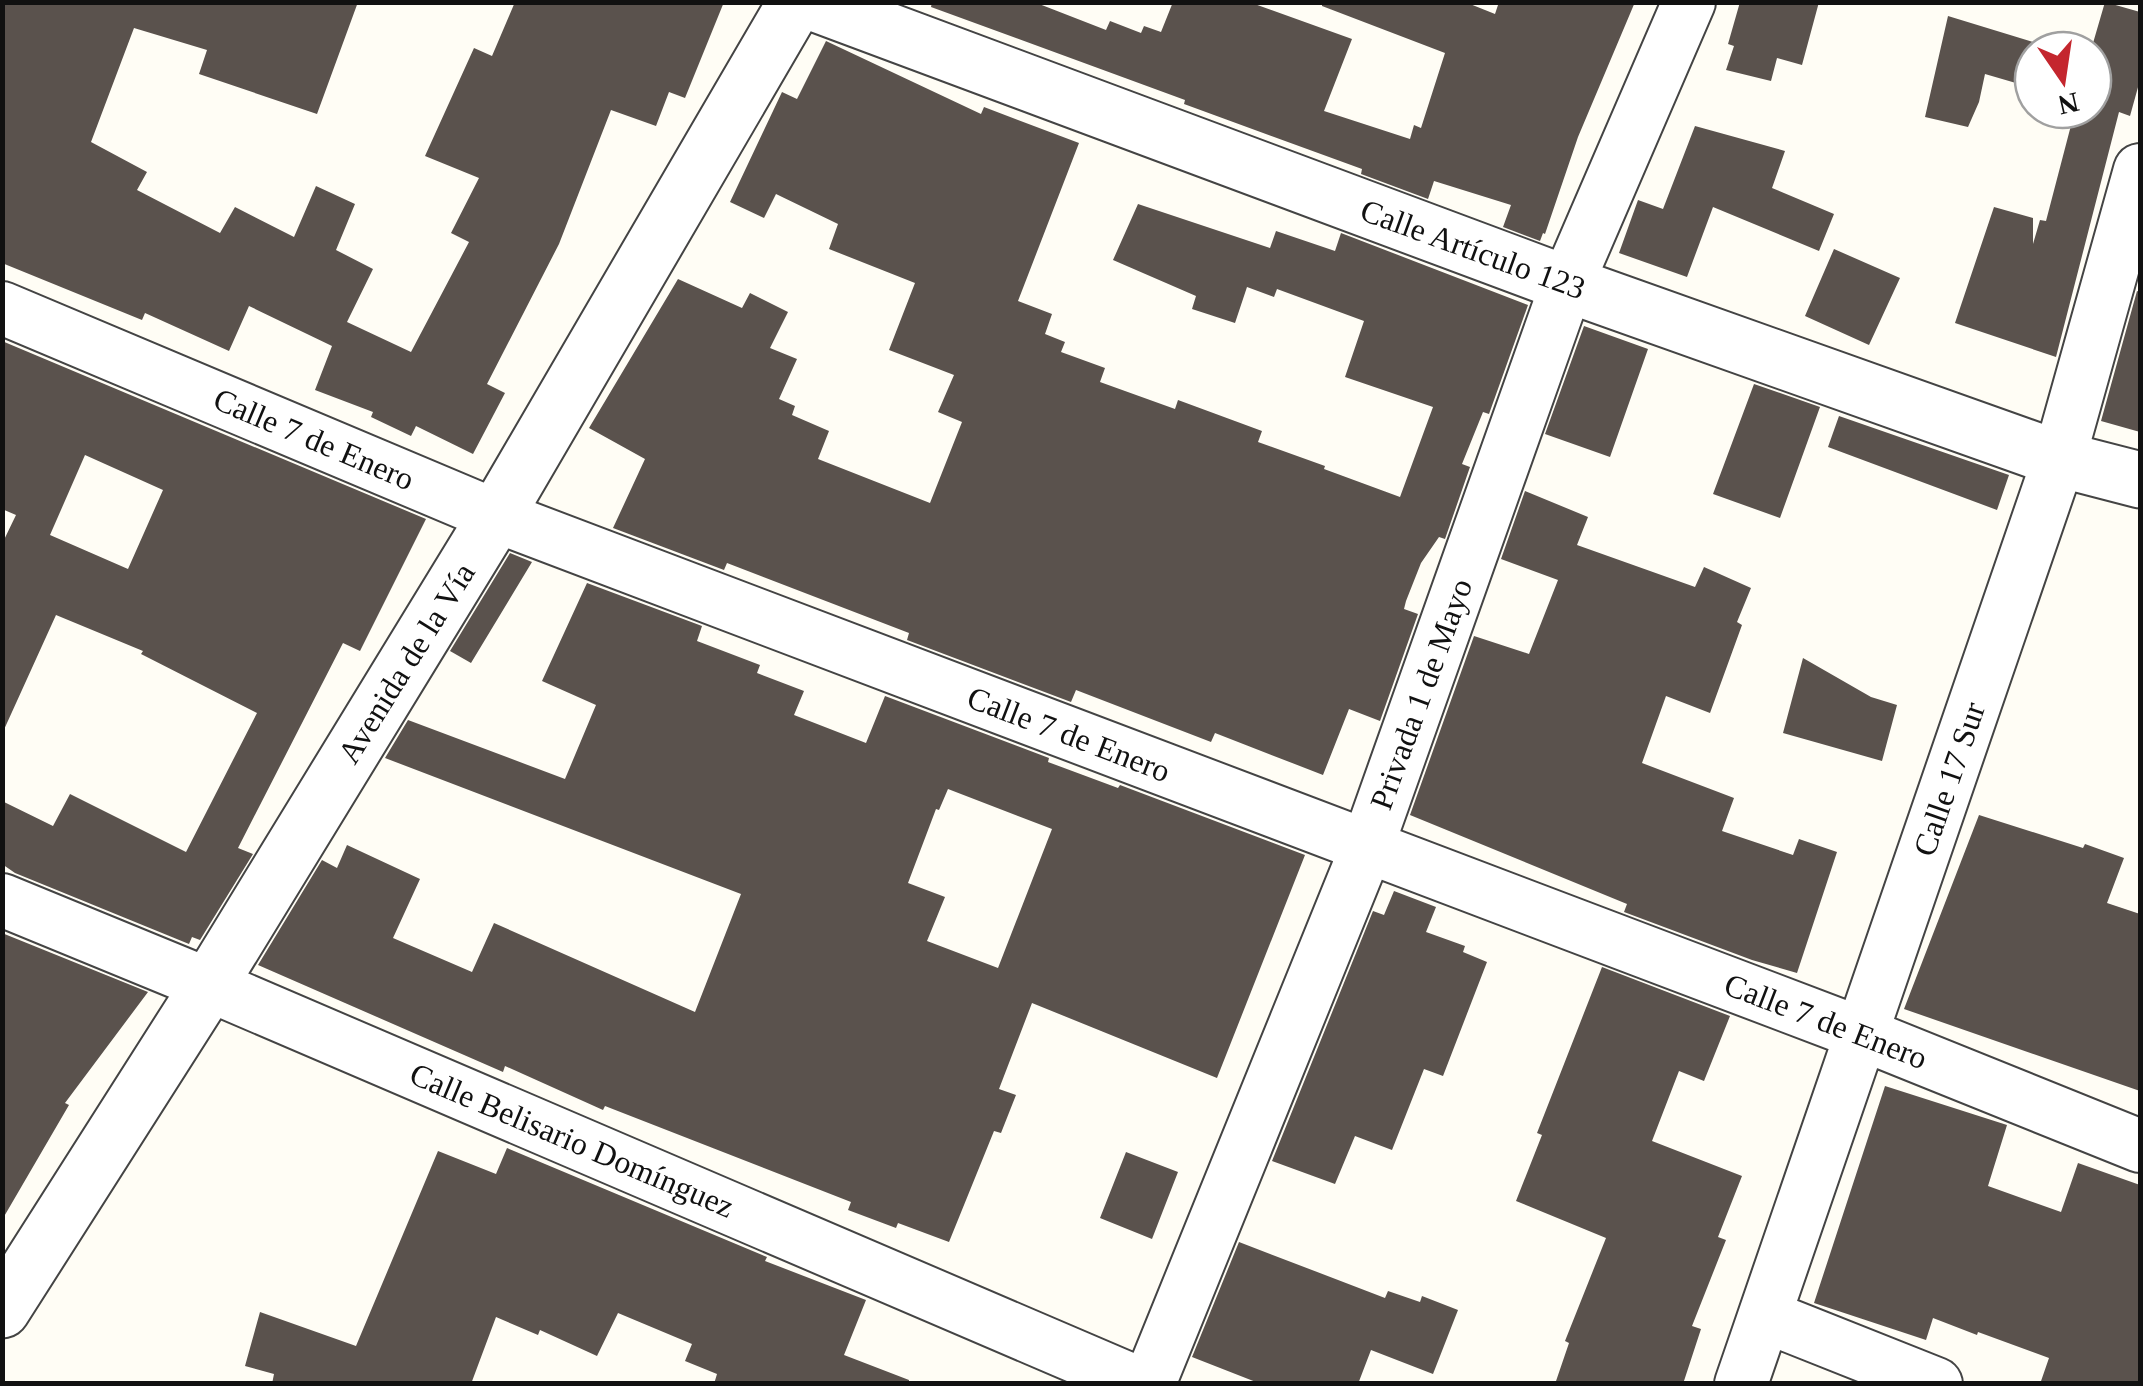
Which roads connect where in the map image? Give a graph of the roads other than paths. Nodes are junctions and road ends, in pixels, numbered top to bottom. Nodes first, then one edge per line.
1 (1689, 2) edge
2 (789, 12) edge
3 (2140, 170) edge
4 (1566, 284) junction
5 (2, 308) edge
6 (2059, 460) junction
7 (2140, 480) edge
8 (496, 516) junction
9 (1367, 847) junction
10 (2, 900) edge
11 (209, 984) junction
12 (1862, 1034) junction
13 (2140, 1146) edge
14 (2, 1310) edge
15 (1764, 1316) junction
16 (1140, 1384) edge
17 (1149, 1384) edge
18 (1742, 1384) edge
19 (1936, 1384) edge

1 - 4 street, Privada 1 de Mayo
2 - 4 street, Calle Artículo 123
2 - 8 street, Avenida de la Vía
3 - 6 street, Calle 17 Sur
4 - 6 street, Calle Artículo 123
4 - 9 street, Privada 1 de Mayo
5 - 8 street, Calle 7 de Enero
6 - 7 street, Calle Artículo 123
6 - 12 street, Calle 17 Sur
8 - 9 street, Calle 7 de Enero
8 - 11 street, Avenida de la Vía
9 - 12 street, Calle 7 de Enero
9 - 17 street, Privada 1 de Mayo
10 - 11 street, Calle Belisario Domínguez
11 - 14 street, Avenida de la Vía
11 - 16 street, Calle Belisario Domínguez
12 - 13 street, Calle 7 de Enero
12 - 15 street, Calle 17 Sur
15 - 18 street, Calle 17 Sur
15 - 19 street

